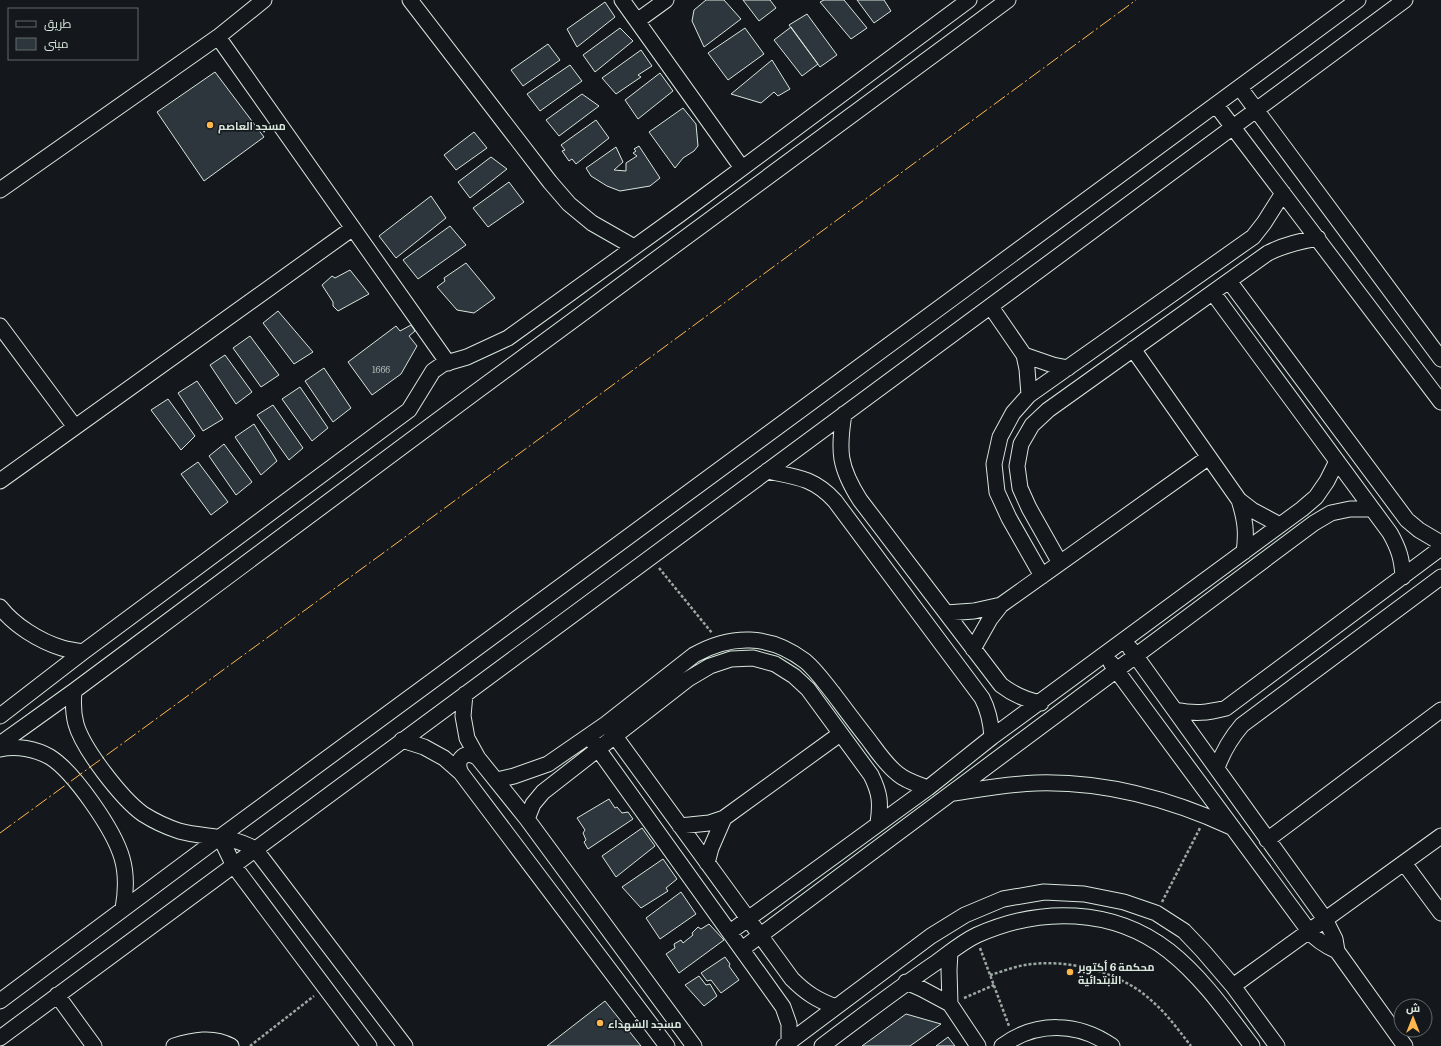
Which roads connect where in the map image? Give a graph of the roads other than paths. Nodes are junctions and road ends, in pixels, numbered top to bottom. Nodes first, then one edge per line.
1 (264, 0) edge
2 (410, 0) edge
3 (622, 0) edge
4 (666, 0) edge
5 (968, 0) edge
6 (1008, 0) edge
7 (1358, 0) edge
8 (1405, 0) edge
9 (637, 21) junction
10 (218, 37) junction
11 (1240, 88) junction
12 (1216, 105) junction
13 (1256, 111) junction
14 (1233, 128) junction
15 (742, 168) junction
16 (0, 190) edge
17 (1283, 193) junction
18 (352, 228) junction
19 (1318, 238) junction
20 (634, 247) junction
21 (1229, 281) junction
22 (1213, 293) junction
23 (991, 307) junction
24 (0, 326) edge
25 (1133, 349) junction
26 (1024, 355) junction
27 (1441, 359) edge
28 (448, 363) junction
29 (1068, 368) junction
30 (1029, 395) junction
31 (1441, 402) edge
32 (844, 414) junction
33 (75, 427) junction
34 (1209, 457) junction
35 (1337, 461) junction
36 (768, 471) junction
37 (0, 481) edge
38 (1239, 500) junction
39 (1372, 509) junction
40 (1407, 520) junction
41 (1280, 525) junction
42 (1390, 533) junction
43 (1441, 543) edge
44 (1441, 548) edge
45 (1244, 552) junction
46 (1060, 563) junction
47 (1042, 576) junction
48 (1403, 577) junction
49 (1441, 577) edge
50 (1001, 605) junction
51 (0, 607) edge
52 (946, 613) junction
53 (1324, 635) junction
54 (1125, 641) junction
55 (973, 649) junction
56 (83, 652) junction
57 (1338, 654) junction
58 (1105, 655) junction
59 (1136, 656) junction
60 (1116, 671) junction
61 (992, 673) junction
62 (974, 687) junction
63 (74, 691) junction
64 (465, 694) junction
65 (1041, 703) junction
66 (1175, 710) junction
67 (1441, 710) edge
68 (0, 716) edge
69 (606, 724) junction
70 (840, 734) junction
71 (589, 737) junction
72 (615, 737) junction
73 (992, 737) junction
74 (402, 740) junction
75 (0, 744) edge
76 (0, 749) edge
77 (598, 749) junction
78 (478, 758) junction
79 (888, 764) junction
80 (1217, 768) junction
81 (461, 773) junction
82 (871, 775) junction
83 (497, 780) junction
84 (928, 788) junction
85 (951, 794) junction
86 (724, 818) junction
87 (527, 819) junction
88 (878, 823) junction
89 (680, 826) junction
90 (1232, 828) junction
91 (1441, 836) edge
92 (220, 837) junction
93 (1267, 840) junction
94 (255, 849) junction
95 (1404, 863) junction
96 (707, 864) junction
97 (234, 866) junction
98 (123, 909) junction
99 (1441, 912) edge
100 (1325, 919) junction
101 (748, 920) junction
102 (1309, 931) junction
103 (730, 932) junction
104 (760, 936) junction
105 (742, 949) junction
106 (1338, 951) junction
107 (950, 952) junction
108 (906, 982) junction
109 (1233, 986) junction
110 (57, 995) junction
111 (0, 1001) edge
112 (950, 1004) junction
113 (836, 1008) junction
114 (0, 1038) edge
115 (1008, 1042) edge
116 (787, 1044) edge
117 (94, 1046) edge
118 (174, 1046) edge
119 (231, 1046) edge
120 (370, 1046) edge
121 (405, 1046) edge
122 (667, 1046) edge
123 (694, 1046) edge
124 (822, 1046) edge
125 (978, 1046) edge
126 (1112, 1046) edge
127 (1252, 1046) edge
128 (1277, 1046) edge
129 (1405, 1046) edge

1 - 10 street
2 - 20 street
3 - 9 street
4 - 9 street
5 - 15 street
6 - 63 street
7 - 11 street
8 - 13 street
9 - 15 street
10 - 16 street
10 - 18 street
11 - 12 street
11 - 13 street
12 - 14 street
12 - 92 street
13 - 14 street
13 - 27 street
14 - 17 street
14 - 23 street
15 - 20 street
17 - 19 street
17 - 29 street
18 - 28 street
18 - 33 street
19 - 21 street
19 - 31 street
20 - 28 street
21 - 22 street
21 - 40 street
22 - 25 street
22 - 35 street
23 - 26 street
23 - 32 street
24 - 33 street
25 - 34 street
25 - 46 street
26 - 29 street
26 - 30 street
28 - 56 street
29 - 30 street
30 - 47 street
32 - 36 street
32 - 52 street
33 - 37 street
34 - 38 street
34 - 46 street
35 - 39 street
35 - 41 street
36 - 62 street
36 - 64 street
38 - 41 street
38 - 45 street
39 - 42 street
39 - 59 street
40 - 42 street
40 - 43 street
41 - 45 street
42 - 48 street
44 - 48 street
45 - 54 street
46 - 47 street
47 - 50 street
48 - 53 street
49 - 57 street
50 - 52 street
50 - 55 street
51 - 56 street
52 - 55 street
53 - 57 street
53 - 66 street
54 - 58 street
54 - 59 street
55 - 61 street
56 - 68 street
57 - 80 street
58 - 60 street
58 - 65 street
59 - 60 street
59 - 66 street
60 - 85 street
60 - 90 street
61 - 62 street
61 - 65 street
62 - 73 street
63 - 75 street
63 - 92 street
64 - 74 street
64 - 78 street
65 - 73 street
66 - 80 street
67 - 93 street
69 - 71 street
69 - 72 street
69 - 79 street
70 - 72 street
70 - 82 street
70 - 86 street
71 - 77 street
71 - 83 street
72 - 77 street
72 - 89 street
73 - 84 street
74 - 81 street
74 - 94 street
76 - 98 street
77 - 87 street
77 - 103 street
78 - 81 street
78 - 83 street
79 - 82 street
79 - 84 street
80 - 93 street
81 - 122 street
82 - 88 street
83 - 87 street
84 - 88 street
85 - 90 street
85 - 104 street
86 - 89 street
86 - 96 street
87 - 123 street
88 - 101 street
89 - 96 street
90 - 102 street
91 - 95 street
92 - 94 street
92 - 97 street
92 - 98 street
93 - 100 street
94 - 97 street
94 - 121 street
95 - 99 street
95 - 100 street
96 - 101 street
97 - 110 street
97 - 120 street
98 - 111 street
100 - 102 street
100 - 106 street
101 - 103 street
101 - 104 street
102 - 106 street
102 - 109 street
103 - 105 street
104 - 105 street
104 - 113 street
105 - 116 street
106 - 129 street
107 - 108 street
107 - 112 street
107 - 127 street
108 - 112 street
108 - 124 street
109 - 113 street
109 - 128 street
110 - 114 street
110 - 117 street
112 - 125 street
113 - 116 street
115 - 126 street
118 - 119 street

